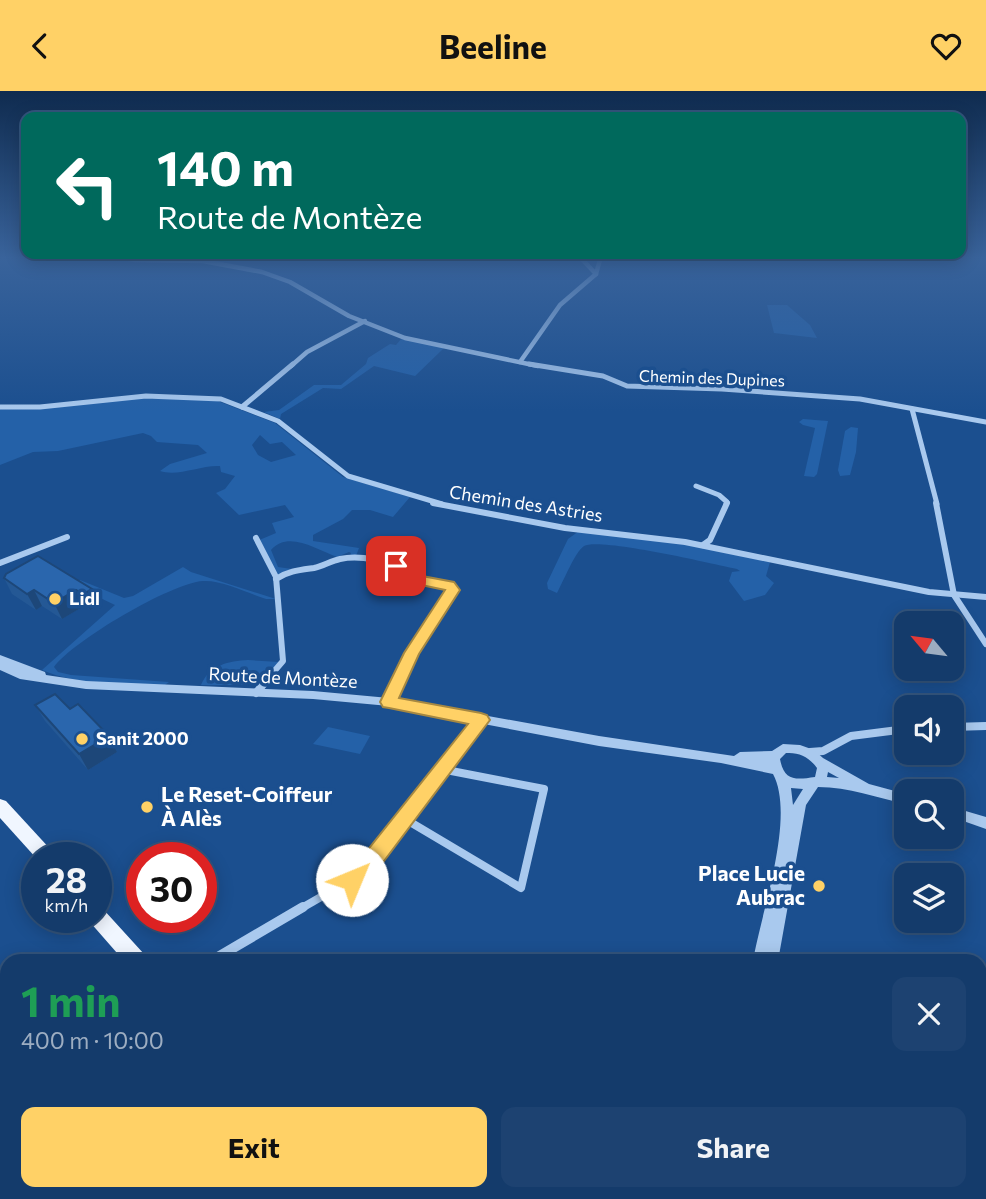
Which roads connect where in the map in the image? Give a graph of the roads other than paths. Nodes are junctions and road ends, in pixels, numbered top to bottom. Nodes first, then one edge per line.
1 (334, 308) edge
2 (558, 308) edge
3 (365, 321) junction
4 (520, 362) junction
5 (0, 407) edge
6 (242, 407) junction
7 (912, 409) junction
8 (986, 422) edge
9 (696, 487) dead end
10 (67, 537) dead end
11 (256, 538) dead end
12 (703, 545) junction
13 (0, 563) edge
14 (276, 579) junction
15 (954, 595) junction
16 (986, 597) edge
17 (986, 644) edge
18 (0, 659) edge
19 (0, 666) edge
20 (50, 680) junction
21 (256, 693) junction
22 (389, 702) junction
23 (481, 720) junction
24 (986, 726) edge
25 (964, 727) edge
26 (894, 731) edge
27 (776, 756) junction
28 (818, 756) junction
29 (721, 758) junction
30 (441, 769) junction
31 (780, 774) junction
32 (816, 783) junction
33 (866, 788) junction
34 (894, 796) edge
35 (0, 806) edge
36 (964, 816) edge
37 (405, 819) junction
38 (986, 823) edge
39 (32, 842) edge
40 (112, 933) edge
41 (131, 954) edge
42 (223, 954) edge
43 (762, 954) edge
44 (772, 954) edge

1 - 3 street, Chemin des Dupines
2 - 4 street
3 - 4 street, Chemin des Dupines
3 - 6 street
4 - 7 street, Chemin des Dupines
5 - 6 street, Chemin des Astries
6 - 12 street, Chemin des Astries
7 - 8 street, Chemin des Dupines
7 - 15 street
9 - 12 street
10 - 13 street
11 - 14 street
12 - 15 street, Chemin des Astries
14 - 21 street
14 - 22 street
15 - 16 street, Chemin des Astries
15 - 17 street
18 - 19 street, Route de Montèze
18 - 20 street, Route de Montèze
19 - 20 street, Route de Montèze
20 - 21 street, Route de Montèze
21 - 22 street, Route de Montèze
22 - 23 street, Route de Montèze
23 - 29 street, Route de Montèze
23 - 30 street
24 - 25 street
26 - 28 street
27 - 28 street
27 - 29 street, Route de Montèze
27 - 31 street
28 - 32 street
28 - 33 street
29 - 31 street, Route de Montèze
30 - 37 street
30 - 37 street
31 - 32 street
31 - 43 street
32 - 33 street
32 - 44 street
33 - 34 street
35 - 39 main road
36 - 38 street
37 - 42 street
40 - 41 main road

